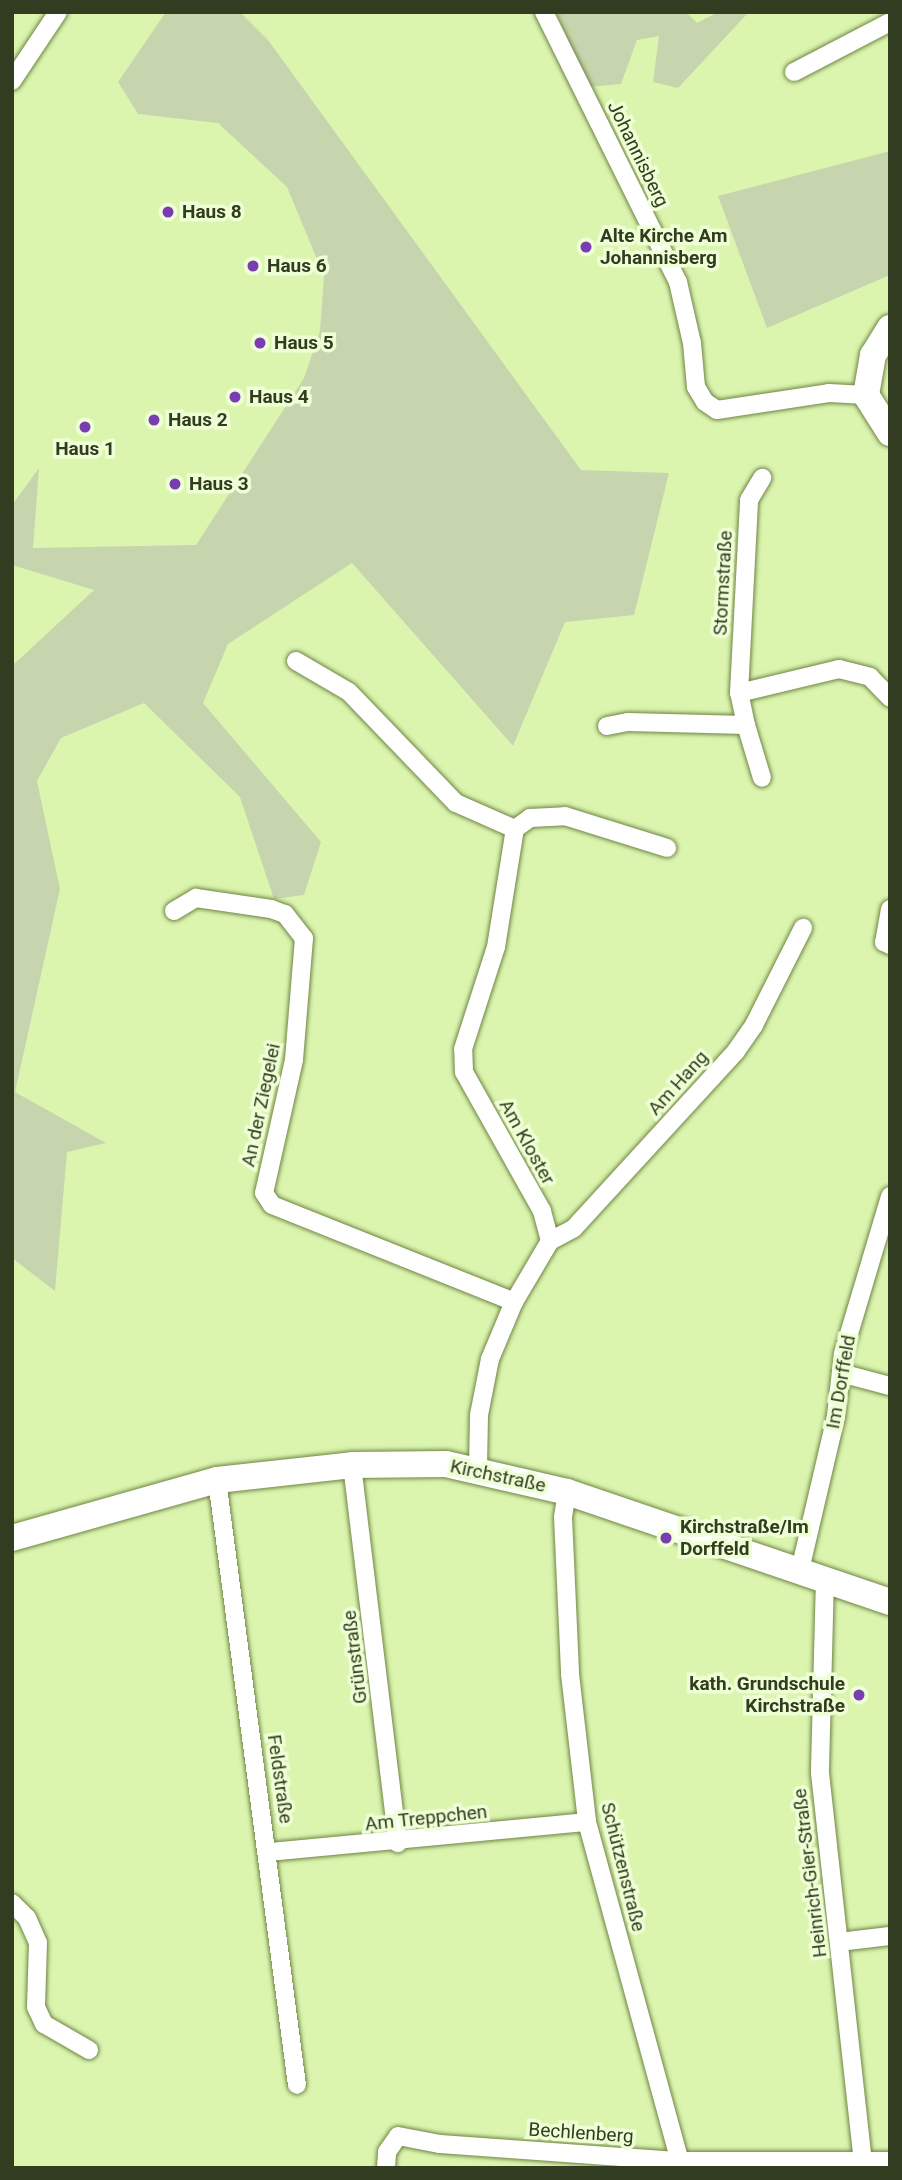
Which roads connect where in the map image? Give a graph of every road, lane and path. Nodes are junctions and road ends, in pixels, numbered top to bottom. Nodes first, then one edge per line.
1 (58, 12) edge
2 (544, 12) edge
3 (890, 22) edge
4 (794, 72) dead end
5 (12, 81) edge
6 (890, 328) edge
7 (866, 395) junction
8 (890, 433) edge
9 (762, 478) dead end
10 (296, 661) dead end
11 (739, 693) junction
12 (890, 698) edge
13 (746, 725) junction
14 (607, 726) dead end
15 (762, 778) dead end
16 (515, 829) junction
17 (667, 848) dead end
18 (890, 909) edge
19 (174, 911) dead end
20 (803, 928) dead end
21 (890, 945) edge
22 (890, 1196) edge
23 (550, 1241) junction
24 (514, 1302) junction
25 (841, 1373) junction
26 (890, 1386) edge
27 (352, 1465) junction
28 (478, 1468) junction
29 (217, 1480) junction
30 (567, 1492) junction
31 (12, 1538) edge
32 (813, 1574) junction
33 (890, 1602) edge
34 (587, 1822) junction
35 (398, 1843) junction
36 (269, 1852) junction
37 (12, 1903) edge
38 (890, 1936) edge
39 (839, 1942) junction
40 (89, 2050) dead end
41 (297, 2085) dead end
42 (680, 2161) junction
43 (863, 2161) junction
44 (890, 2161) edge
45 (798, 2164) edge
46 (386, 2168) edge

1 - 5 street
2 - 7 street, Johannisberg
3 - 4 street
6 - 7 street
7 - 8 street
9 - 11 street, Stormstraße
10 - 16 street
11 - 12 street
11 - 13 street, Stormstraße
13 - 14 street
13 - 15 street, Stormstraße
16 - 17 street
16 - 23 street, Am Kloster
18 - 21 street
19 - 24 street, An der Ziegelei
20 - 23 street, Am Hang
22 - 25 street, Im Dorffeld
23 - 24 street
24 - 28 street
25 - 26 street
25 - 32 street, Im Dorffeld
27 - 28 street, Kirchstraße
27 - 29 street, Kirchstraße
27 - 35 street, Grünstraße
28 - 30 street, Kirchstraße
29 - 31 street, Kirchstraße
29 - 36 street, Feldstraße
30 - 32 street, Kirchstraße
30 - 34 street, Schützenstraße
32 - 33 street, Kirchstraße
32 - 39 street, Heinrich-Gier-Straße
34 - 35 street, Am Treppchen
34 - 42 street, Schützenstraße
35 - 36 street, Am Treppchen
36 - 41 street, Feldstraße
37 - 40 street
38 - 39 street
39 - 43 street, Heinrich-Gier-Straße
42 - 45 street, Bechlenberg
42 - 46 street, Bechlenberg
43 - 44 street, Bechlenberg
43 - 45 street, Bechlenberg

